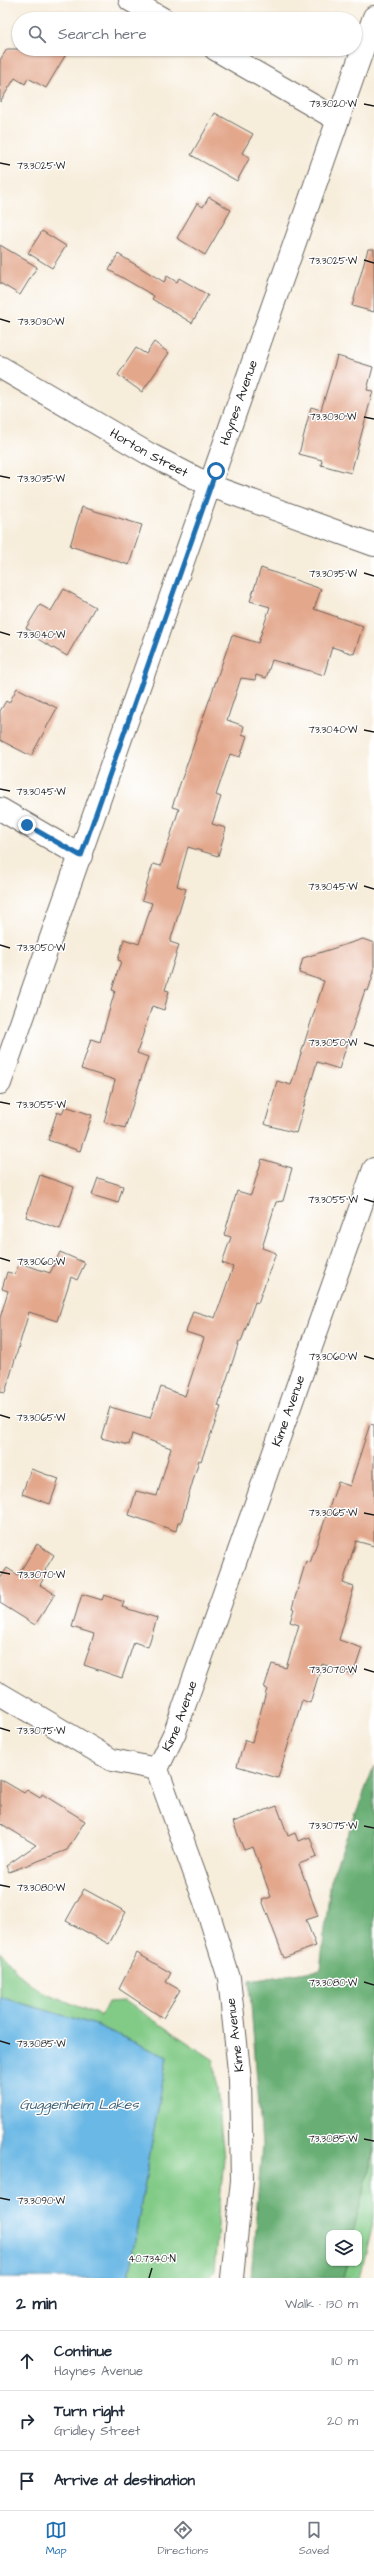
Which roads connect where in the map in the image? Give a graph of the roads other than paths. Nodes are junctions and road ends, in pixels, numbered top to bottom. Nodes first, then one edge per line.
1 (130, 0) edge
2 (151, 12) edge
3 (374, 17) edge
4 (362, 51) edge
5 (227, 56) edge
6 (360, 56) edge
7 (338, 120) junction
8 (0, 367) edge
9 (211, 486) junction
10 (374, 545) edge
11 (0, 809) edge
12 (81, 856) junction
13 (0, 1083) edge
14 (374, 1169) edge
15 (0, 1694) edge
16 (157, 1769) junction
17 (232, 2278) edge

1 - 2 street
3 - 4 street, Haynes Avenue
5 - 7 street
6 - 7 street, Haynes Avenue
7 - 9 street, Haynes Avenue
8 - 9 street, Horton Street
9 - 10 street, Horton Street
9 - 12 street, Haynes Avenue
11 - 12 street
12 - 13 street, Haynes Avenue
14 - 16 street, Kime Avenue
15 - 16 street
16 - 17 street, Kime Avenue

